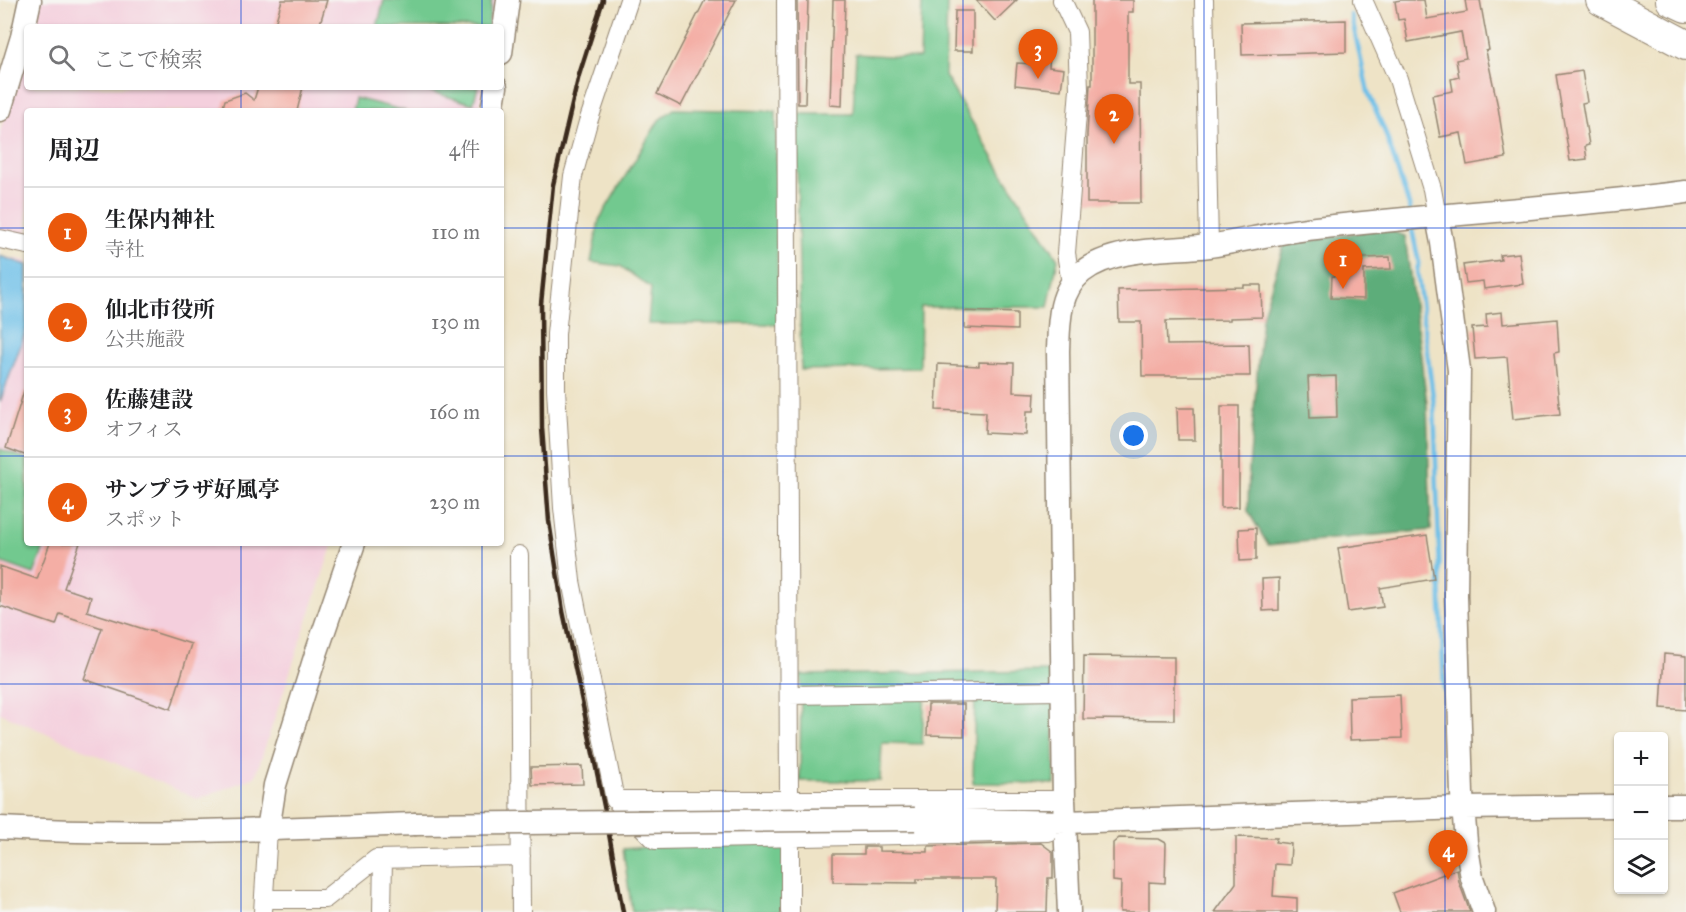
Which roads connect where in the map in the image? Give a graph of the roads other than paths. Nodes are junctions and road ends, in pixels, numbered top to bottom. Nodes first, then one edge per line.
1 (30, 0) edge
2 (508, 0) edge
3 (629, 0) edge
4 (786, 0) edge
5 (1062, 0) edge
6 (1204, 0) edge
7 (1601, 0) edge
8 (1671, 0) edge
9 (1367, 3) edge
10 (1686, 7) edge
11 (25, 24) edge
12 (24, 28) edge
13 (504, 30) edge
14 (1686, 45) edge
15 (496, 90) edge
16 (492, 108) edge
17 (0, 110) edge
18 (1685, 196) edge
19 (1437, 217) junction
20 (0, 239) edge
21 (24, 244) edge
22 (1209, 246) junction
23 (1071, 283) junction
24 (353, 546) edge
25 (519, 555) dead end
26 (1062, 691) junction
27 (789, 695) junction
28 (789, 799) junction
29 (615, 800) junction
30 (1614, 806) edge
31 (1668, 806) edge
32 (1686, 806) edge
33 (1464, 808) junction
34 (1065, 818) junction
35 (0, 828) edge
36 (268, 830) junction
37 (790, 836) junction
38 (521, 856) junction
39 (383, 859) junction
40 (263, 905) edge
41 (382, 912) edge
42 (521, 912) edge
43 (790, 912) edge
44 (1069, 912) edge
45 (1484, 912) edge

1 - 11 street
2 - 13 street
3 - 29 street
4 - 27 street
5 - 23 street
6 - 22 street
7 - 14 highway
8 - 10 highway
9 - 19 street
12 - 17 street
15 - 16 street
18 - 19 street
19 - 22 street
19 - 33 street
20 - 21 street
22 - 23 street
23 - 26 street
24 - 36 street
25 - 38 street
26 - 27 street
26 - 34 street
27 - 28 street
28 - 29 street
28 - 34 street
29 - 37 street
30 - 33 street
31 - 32 street
33 - 34 street
33 - 45 street
34 - 36 street, bridge
34 - 37 street
34 - 44 street
35 - 36 street
36 - 40 street
37 - 43 street
38 - 39 street
38 - 42 street
39 - 40 street
39 - 41 street

